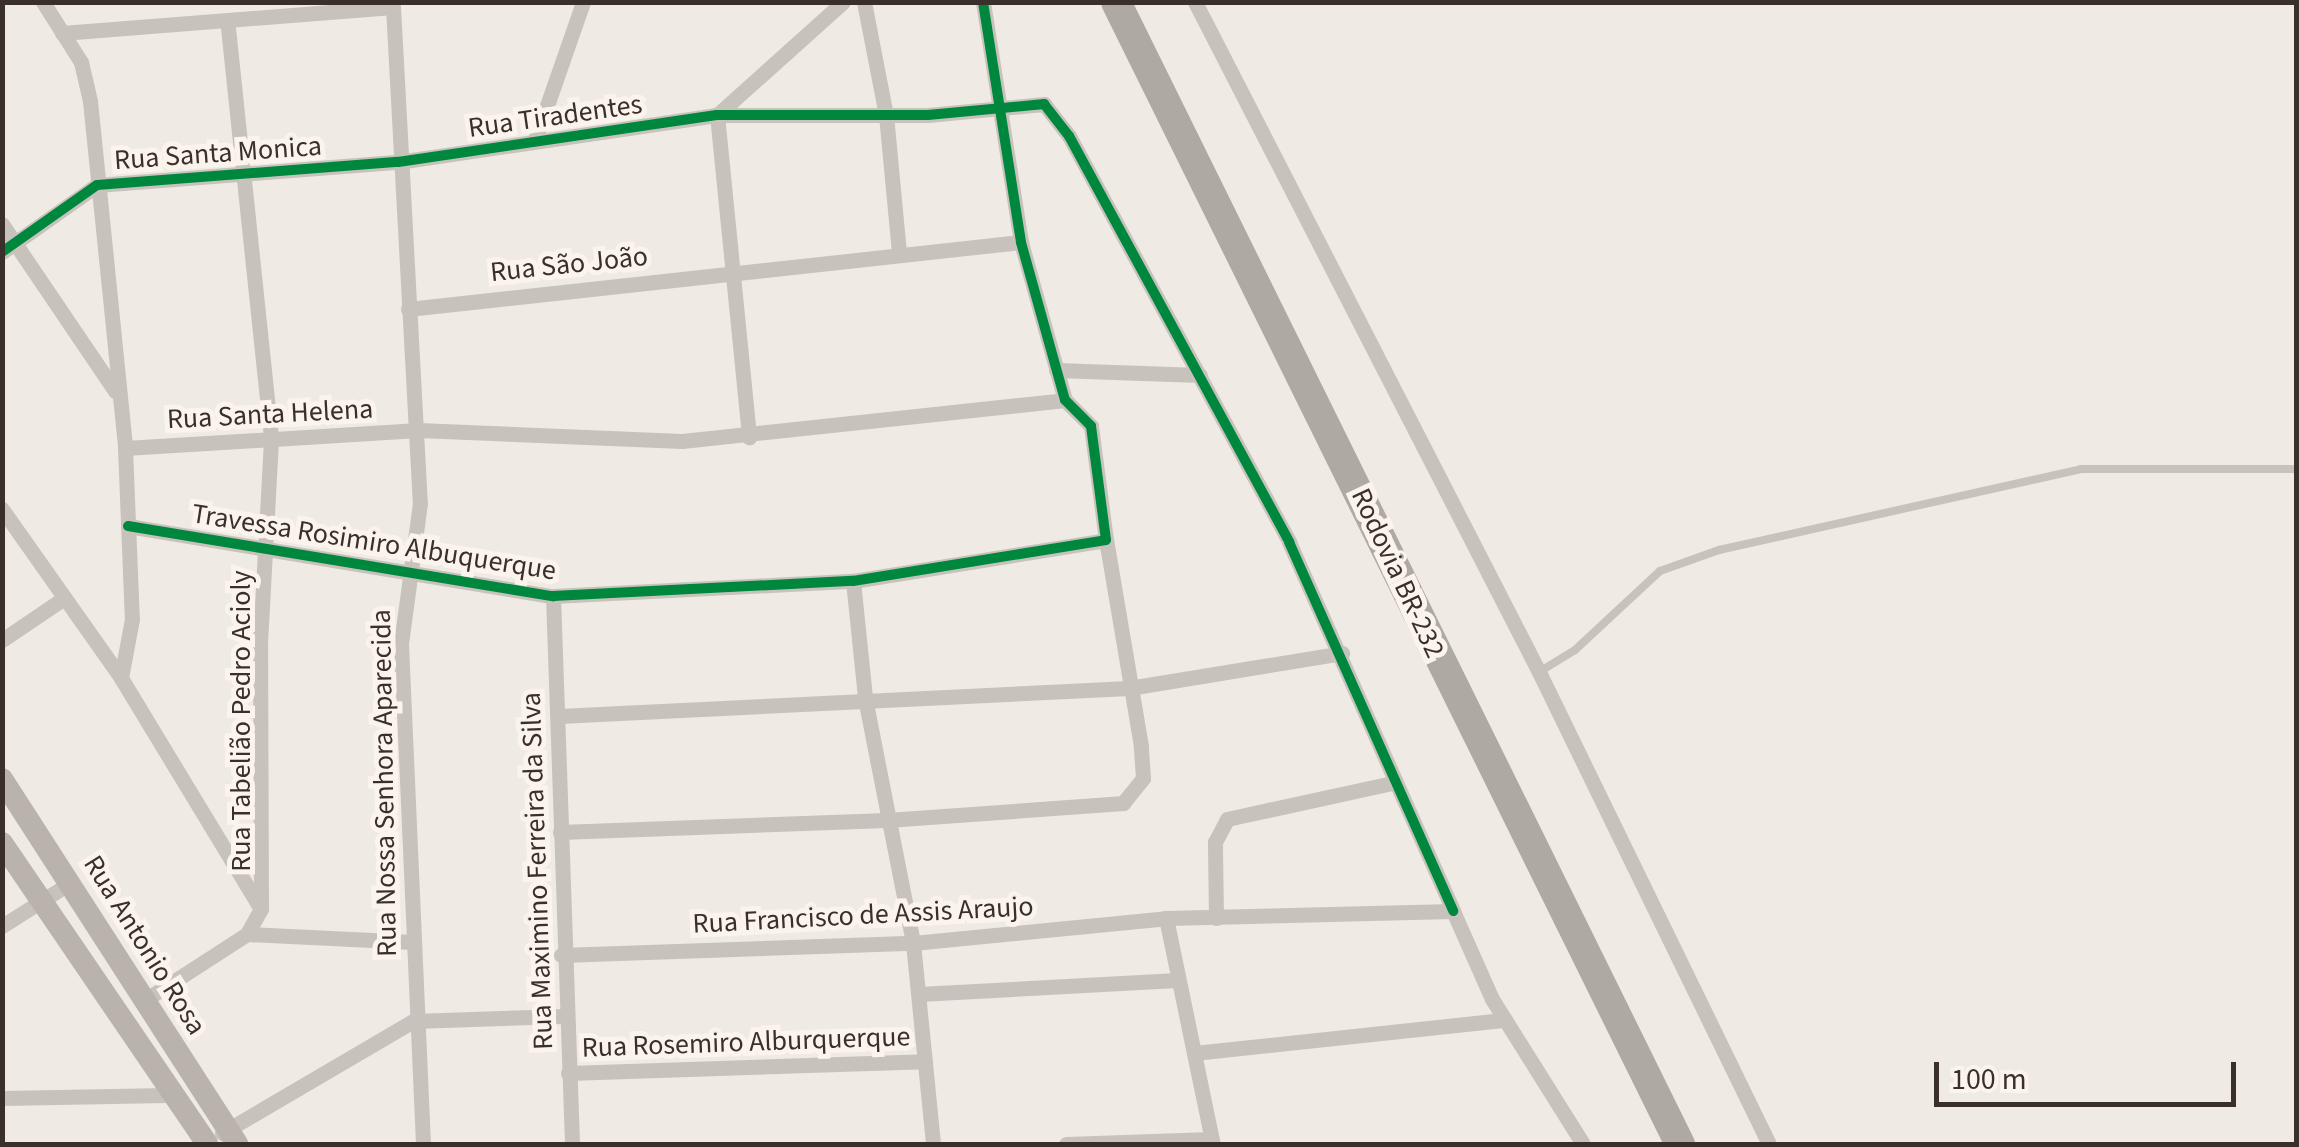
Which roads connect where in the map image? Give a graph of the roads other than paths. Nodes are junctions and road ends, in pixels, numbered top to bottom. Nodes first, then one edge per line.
1 (43, 2) edge
2 (583, 2) edge
3 (844, 2) edge
4 (864, 2) edge
5 (984, 2) edge
6 (1116, 2) edge
7 (1196, 2) edge
8 (394, 5) edge
9 (228, 24) junction
10 (62, 33) junction
11 (1002, 108) junction
12 (886, 114) junction
13 (717, 116) junction
14 (535, 140) junction
15 (398, 162) junction
16 (243, 173) junction
17 (96, 184) junction
18 (2, 224) edge
19 (1021, 242) junction
20 (9, 248) edge
21 (899, 253) junction
22 (736, 270) junction
23 (408, 309) junction
24 (1056, 370) junction
25 (1200, 376) junction
26 (116, 392) junction
27 (1065, 400) junction
28 (418, 430) junction
29 (271, 436) junction
30 (749, 437) junction
31 (125, 448) junction
32 (2296, 469) edge
33 (2, 509) edge
34 (128, 526) junction
35 (1106, 540) junction
36 (265, 545) junction
37 (408, 575) junction
38 (853, 582) junction
39 (553, 596) junction
40 (61, 600) junction
41 (2, 640) edge
42 (1342, 652) junction
43 (1538, 672) junction
44 (121, 678) junction
45 (1129, 688) junction
46 (865, 698) junction
47 (558, 716) junction
48 (2, 778) edge
49 (1392, 783) junction
50 (887, 820) junction
51 (560, 832) junction
52 (2, 843) edge
53 (70, 883) junction
54 (40, 900) junction
55 (260, 909) junction
56 (1453, 911) junction
57 (1166, 918) junction
58 (1216, 918) junction
59 (2, 926) edge
60 (247, 934) junction
61 (412, 942) junction
62 (913, 943) junction
63 (562, 955) junction
64 (1177, 980) junction
65 (919, 994) junction
66 (145, 1000) junction
67 (564, 1016) junction
68 (413, 1020) junction
69 (1505, 1020) junction
70 (1194, 1053) junction
71 (925, 1061) junction
72 (568, 1072) junction
73 (168, 1095) junction
74 (2, 1098) edge
75 (232, 1137) edge
76 (1212, 1142) edge
77 (207, 1144) edge
78 (423, 1144) edge
79 (572, 1144) edge
80 (933, 1144) edge
81 (1066, 1144) edge
82 (1583, 1144) edge
83 (1680, 1144) edge
84 (1768, 1144) edge

1 - 10 street
2 - 14 street
3 - 13 street
4 - 12 street
5 - 11 street
6 - 83 highway, Rodovia BR-232
7 - 43 street
8 - 9 street
8 - 15 street, Rua Nossa Senhora Aparecida
9 - 10 street
9 - 16 street, Rua Tabelião Pedro Acioly
10 - 17 street
11 - 12 street, Rua Tiradentes
11 - 19 street
11 - 25 street, Rua Tiradentes
12 - 13 street, Rua Tiradentes
12 - 21 street
13 - 14 street, Rua Tiradentes
13 - 22 street
14 - 15 street, Rua Tiradentes
15 - 16 street, Rua Santa Monica
15 - 23 street, Rua Nossa Senhora Aparecida
16 - 17 street, Rua Santa Monica
16 - 29 street, Rua Tabelião Pedro Acioly
17 - 20 street, Rua Santa Monica
17 - 26 street
18 - 20 street
19 - 21 street, Rua São João
19 - 24 street
20 - 26 street
21 - 22 street, Rua São João
22 - 23 street, Rua São João
22 - 30 street
23 - 28 street, Rua Nossa Senhora Aparecida
24 - 25 street
24 - 27 street
25 - 42 street, Rua Tiradentes
26 - 31 street
27 - 30 street
27 - 35 street
28 - 29 street, Rua Santa Helena
28 - 30 street
28 - 37 street, Rua Nossa Senhora Aparecida
29 - 31 street, Rua Santa Helena
29 - 36 street, Rua Tabelião Pedro Acioly
31 - 34 street
32 - 43 lane
33 - 40 street
34 - 36 street, Travessa Rosimiro Albuquerque
34 - 44 street
35 - 38 street, Travessa Rosimiro Albuquerque
35 - 45 street
36 - 37 street, Travessa Rosimiro Albuquerque
36 - 55 street, Rua Tabelião Pedro Acioly
37 - 39 street, Travessa Rosimiro Albuquerque
37 - 61 street, Rua Nossa Senhora Aparecida
38 - 39 street, Travessa Rosimiro Albuquerque
38 - 46 street
39 - 47 street, Rua Maximino Ferreira da Silva
40 - 41 street
40 - 44 street
42 - 45 street
42 - 49 street, Rua Tiradentes
43 - 84 street
44 - 55 street
45 - 46 street
45 - 50 street
46 - 47 street
46 - 50 street
47 - 51 street, Rua Maximino Ferreira da Silva
48 - 53 main road, Rua Antonio Rosa
49 - 56 street, Rua Tiradentes
49 - 58 street
50 - 51 street
50 - 62 street
51 - 63 street, Rua Maximino Ferreira da Silva
52 - 54 main road
53 - 54 street
53 - 66 main road, Rua Antonio Rosa
54 - 59 street
54 - 73 main road
55 - 60 street, Rua Tabelião Pedro Acioly
56 - 58 street, Rua Francisco de Assis Araujo
56 - 69 street
57 - 58 street, Rua Francisco de Assis Araujo
57 - 62 street, Rua Francisco de Assis Araujo
57 - 64 street
60 - 61 street
60 - 66 street, Rua Tabelião Pedro Acioly
61 - 68 street, Rua Nossa Senhora Aparecida
62 - 63 street, Rua Francisco de Assis Araujo
62 - 65 street
63 - 67 street, Rua Maximino Ferreira da Silva
64 - 65 street
64 - 70 street
65 - 71 street
66 - 75 main road, Rua Antonio Rosa
67 - 68 street
67 - 72 street, Rua Maximino Ferreira da Silva
68 - 75 street
68 - 78 street, Rua Nossa Senhora Aparecida
69 - 70 street
69 - 82 street
70 - 76 street
71 - 72 street, Rua Rosemiro Alburquerque
71 - 80 street
72 - 79 street, Rua Maximino Ferreira da Silva
73 - 74 street
73 - 77 main road
75 - 77 street
76 - 81 street

